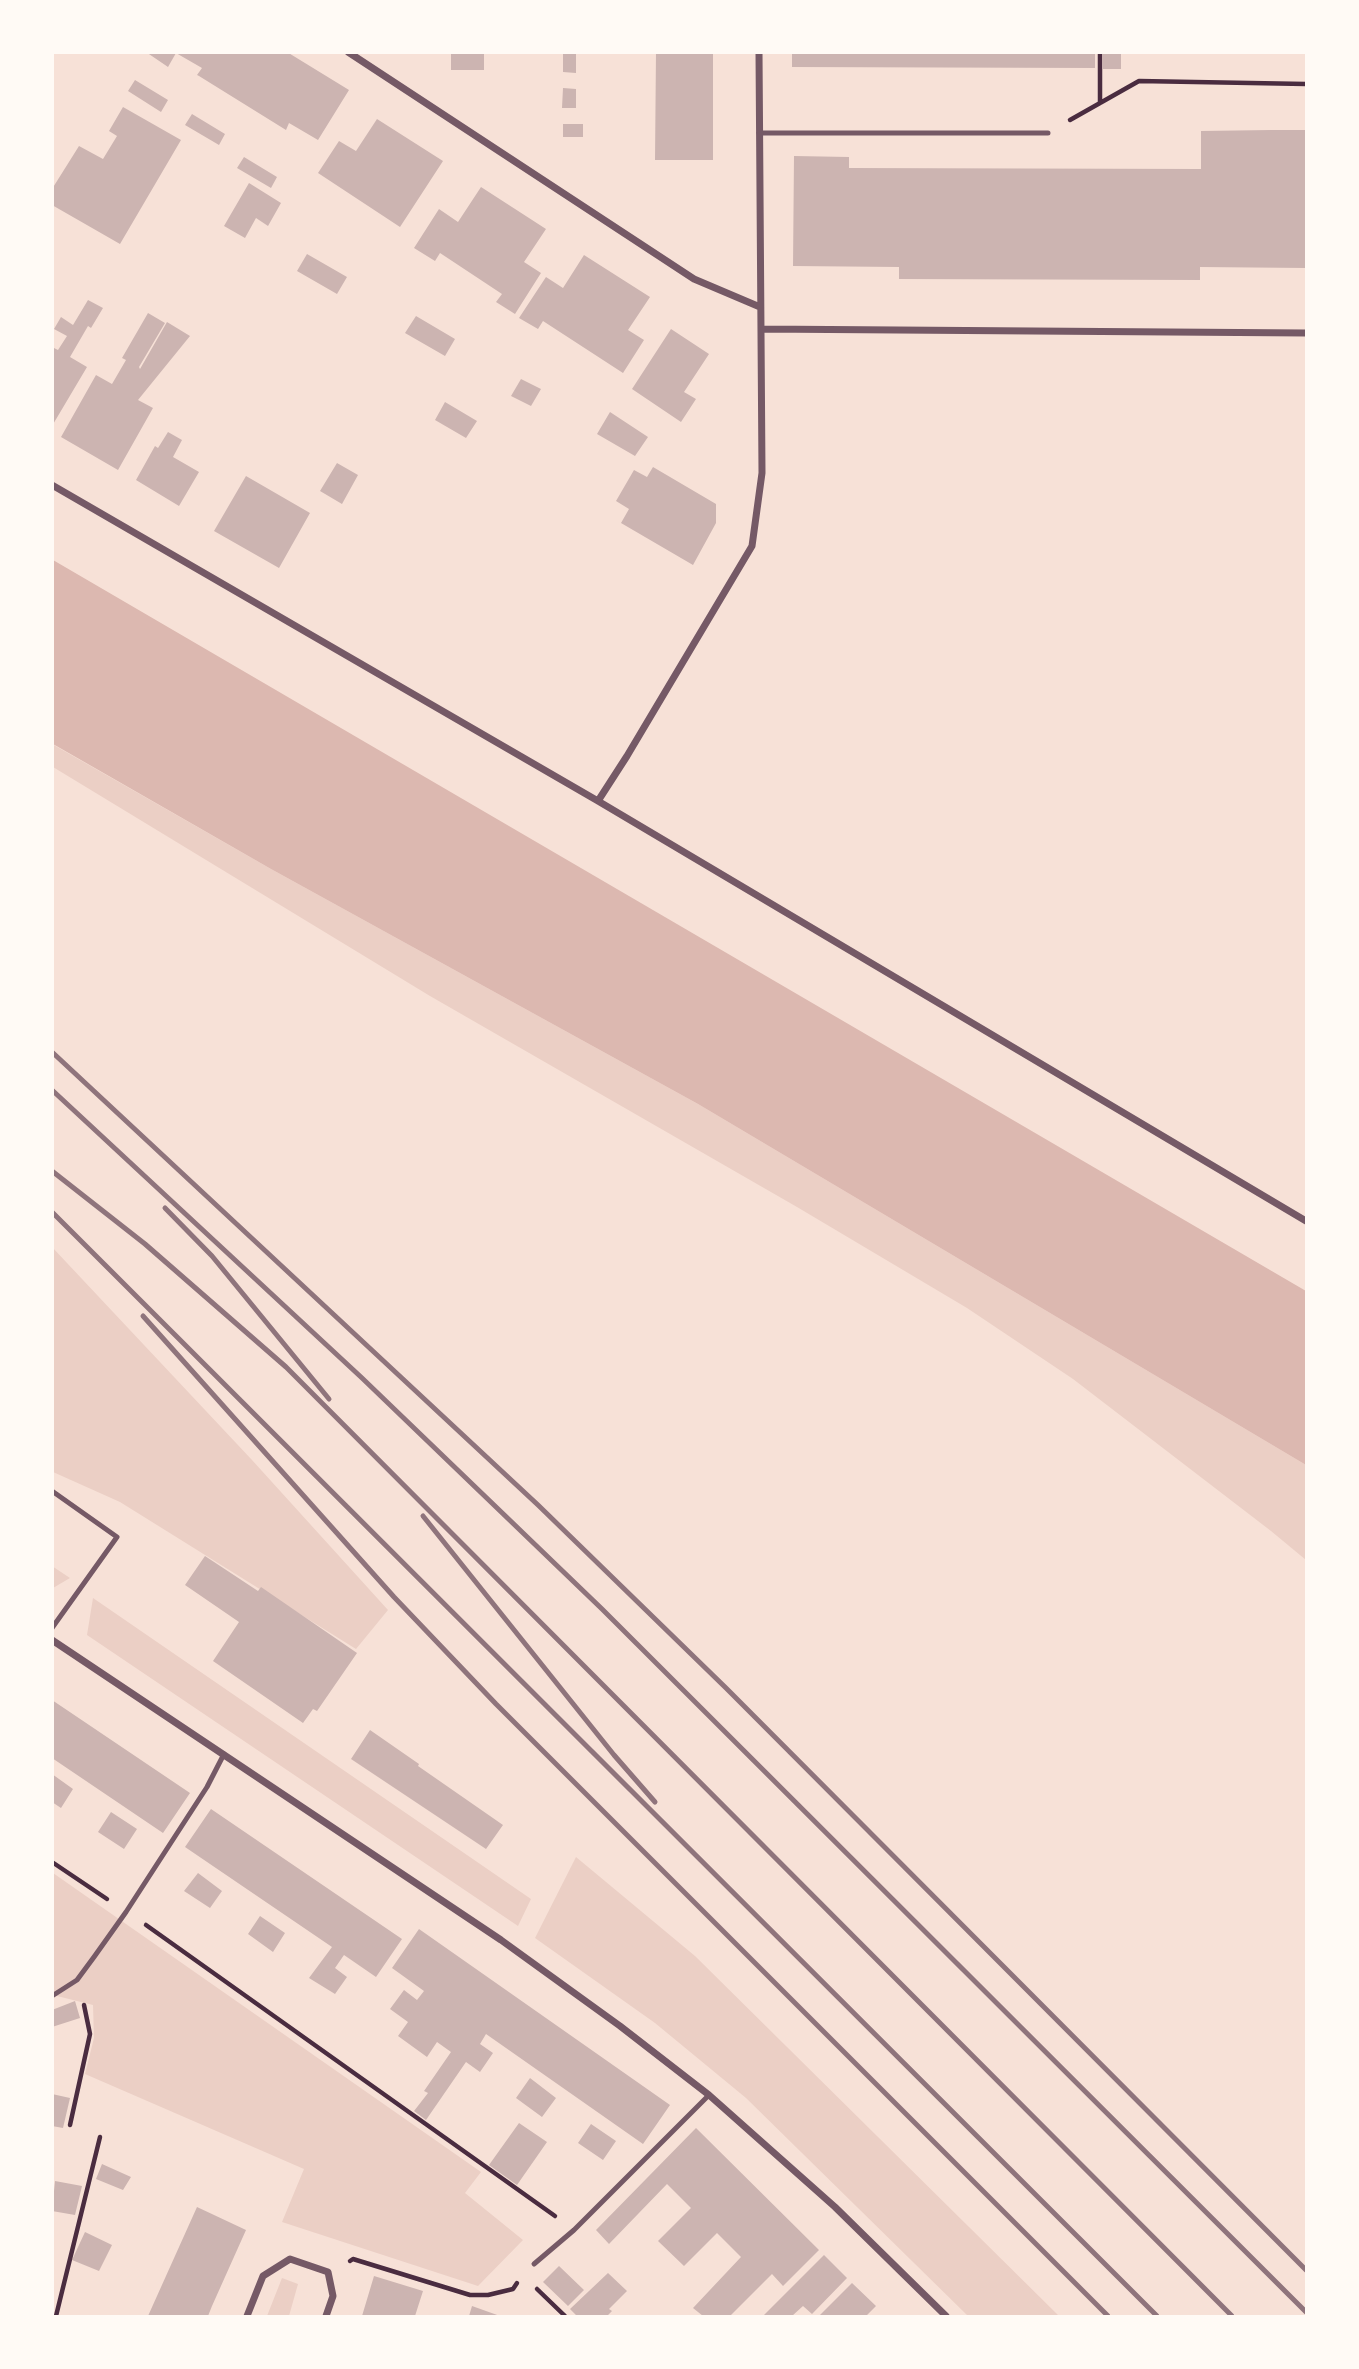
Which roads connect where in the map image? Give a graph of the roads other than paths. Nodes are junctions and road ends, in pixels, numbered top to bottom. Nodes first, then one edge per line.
1 (348, 52) edge
2 (759, 52) edge
3 (759, 133) junction
4 (1048, 133) road end
5 (760, 307) junction
6 (761, 329) junction
7 (1307, 333) edge
8 (52, 485) edge
9 (598, 801) junction
10 (1307, 1222) edge
11 (52, 1492) edge
12 (52, 1628) edge
13 (52, 1640) edge
14 (224, 1755) junction
15 (52, 1996) edge
16 (709, 2095) junction
17 (534, 2264) road end
18 (247, 2316) edge
19 (326, 2316) edge
20 (946, 2316) edge

1 - 5 street
2 - 3 street
3 - 4 lane
3 - 5 street
5 - 6 street
6 - 7 street
6 - 9 street
8 - 9 street
9 - 10 street
11 - 12 lane
13 - 14 street
14 - 15 lane
14 - 16 street
16 - 17 lane
16 - 20 street
18 - 19 street

